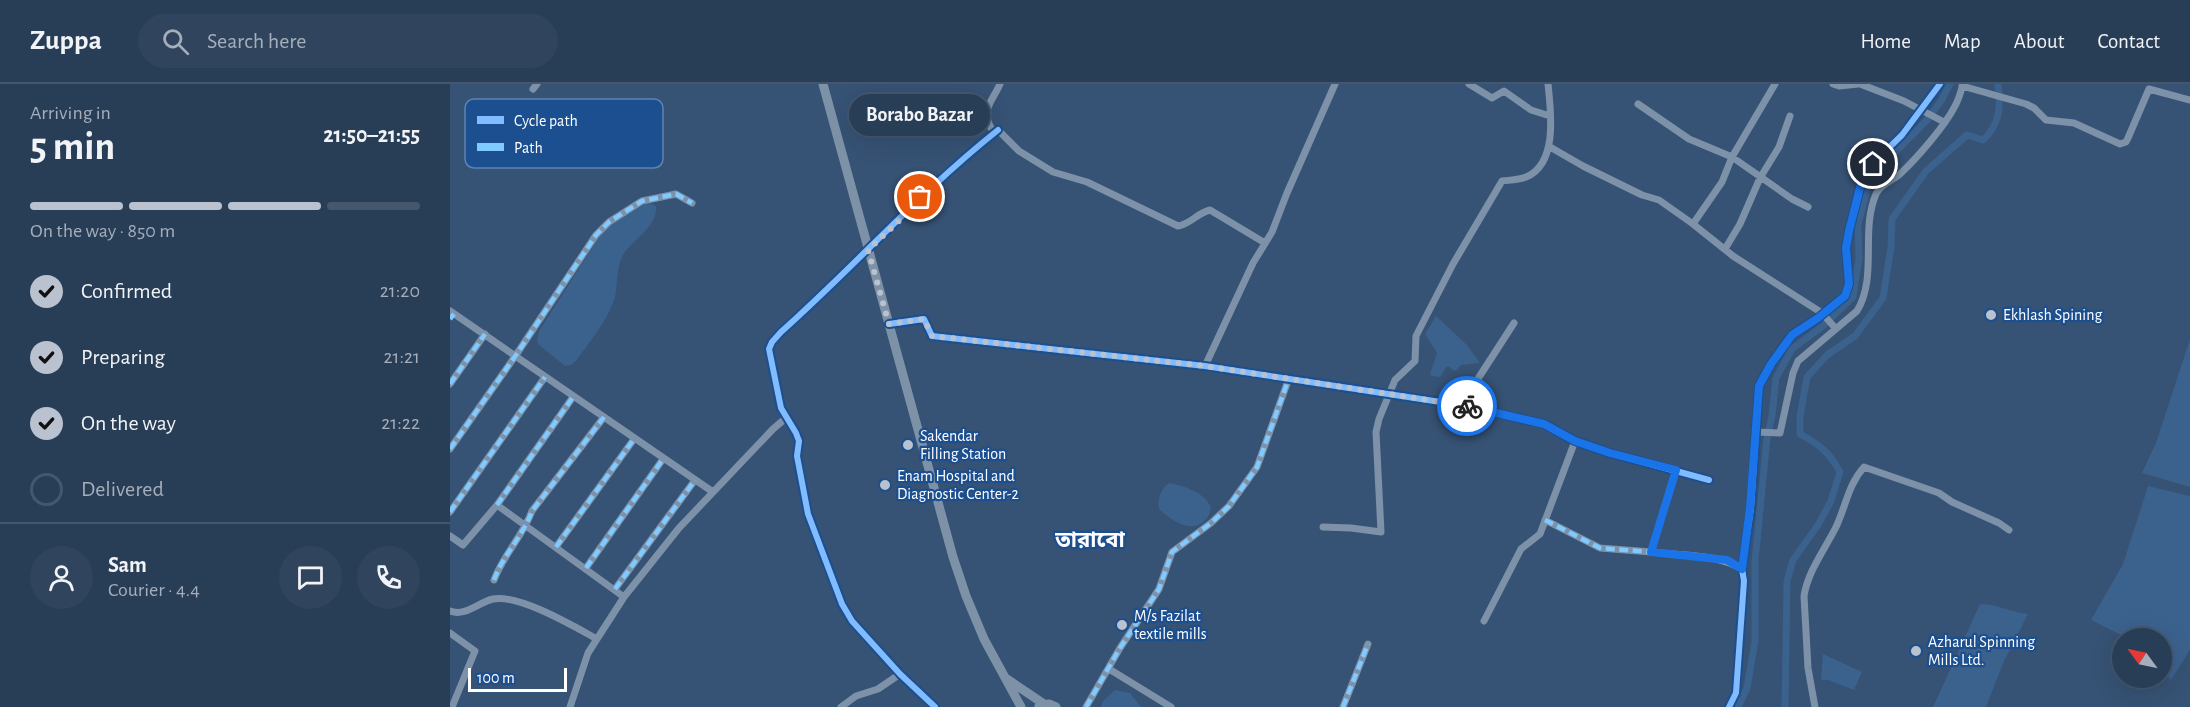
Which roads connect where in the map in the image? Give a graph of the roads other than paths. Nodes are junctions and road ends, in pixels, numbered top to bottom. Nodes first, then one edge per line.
1 (823, 84) edge
2 (1000, 84) edge
3 (1335, 84) edge
4 (1469, 84) edge
5 (1548, 84) edge
6 (1775, 84) edge
7 (1833, 84) edge
8 (1859, 84) edge
9 (1940, 84) edge
10 (1963, 85) edge
11 (2190, 100) edge
12 (1638, 104) dead end
13 (1921, 111) junction
14 (1550, 116) junction
15 (1790, 116) dead end
16 (1944, 122) junction
17 (998, 130) junction
18 (1550, 147) junction
19 (1732, 157) junction
20 (1760, 178) junction
21 (692, 203) dead end
22 (1808, 207) dead end
23 (1693, 224) junction
24 (1265, 243) junction
25 (1725, 249) junction
26 (868, 250) junction
27 (1823, 314) junction
28 (451, 315) edge
29 (1514, 323) dead end
30 (889, 324) junction
31 (1836, 329) junction
32 (485, 334) junction
33 (516, 355) junction
34 (1205, 366) junction
35 (544, 377) junction
36 (1289, 378) junction
37 (450, 384) edge
38 (1388, 395) junction
39 (573, 397) junction
40 (1461, 405) junction
41 (604, 417) junction
42 (786, 418) junction
43 (1757, 432) junction
44 (634, 439) junction
45 (1575, 441) junction
46 (450, 449) edge
47 (663, 459) junction
48 (1676, 470) junction
49 (695, 480) junction
50 (1709, 480) dead end
51 (713, 492) junction
52 (497, 505) junction
53 (450, 512) edge
54 (1545, 520) junction
55 (526, 527) junction
56 (1323, 527) dead end
57 (2009, 530) dead end
58 (450, 536) edge
59 (556, 547) junction
60 (1651, 552) junction
61 (586, 568) junction
62 (1742, 569) junction
63 (494, 580) dead end
64 (615, 589) junction
65 (624, 597) junction
66 (450, 613) edge
67 (1484, 621) dead end
68 (450, 633) edge
69 (597, 639) junction
70 (1368, 644) dead end
71 (1109, 669) junction
72 (900, 674) junction
73 (1006, 678) junction
74 (1040, 706) edge
75 (452, 707) edge
76 (570, 707) edge
77 (841, 707) edge
78 (935, 707) edge
79 (1021, 707) edge
80 (1056, 707) edge
81 (1086, 707) edge
82 (1171, 707) edge
83 (1343, 707) edge
84 (1729, 707) edge
85 (1815, 707) edge

1 - 26 highway
2 - 17 street
3 - 24 street
4 - 14 street
5 - 14 street
6 - 19 street
7 - 8 street
8 - 13 street
9 - 13 street
10 - 11 street
10 - 16 street
12 - 19 street
13 - 16 street
13 - 27 street
14 - 18 street
15 - 20 street
16 - 31 street
17 - 24 street
17 - 26 street
18 - 23 street
18 - 38 street
19 - 20 street
19 - 23 street
20 - 22 street
20 - 25 street
21 - 33 street
23 - 25 street
24 - 34 street
25 - 27 street
26 - 30 highway
26 - 42 street
27 - 31 street
27 - 43 street
28 - 32 street
29 - 40 street
30 - 34 street
30 - 73 highway
31 - 43 street
32 - 33 street
32 - 37 street
33 - 35 street
33 - 46 street
34 - 36 street
35 - 39 street
35 - 53 street
36 - 38 street
36 - 71 street
38 - 40 street
38 - 56 street
39 - 41 street
39 - 52 street
40 - 45 street
41 - 44 street
41 - 55 street
42 - 51 street
42 - 72 street
43 - 62 street
44 - 47 street
44 - 59 street
45 - 48 street
45 - 54 street
47 - 49 street
47 - 61 street
48 - 50 street
48 - 60 street
49 - 51 street
49 - 64 street
51 - 65 street
52 - 55 street
52 - 58 street
54 - 60 street
54 - 67 street
55 - 59 street
55 - 63 street
57 - 85 street
59 - 61 street
60 - 62 street
61 - 64 street
62 - 84 street
64 - 65 street
65 - 69 street
66 - 69 street
68 - 75 street
69 - 76 street
70 - 83 street
71 - 81 street
71 - 82 street
72 - 77 street
72 - 78 street
73 - 74 highway
73 - 79 highway
74 - 80 highway

